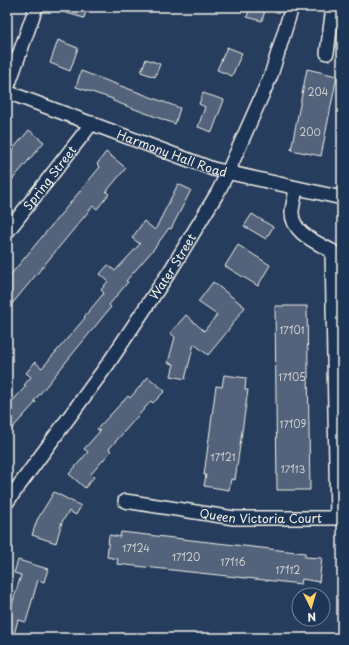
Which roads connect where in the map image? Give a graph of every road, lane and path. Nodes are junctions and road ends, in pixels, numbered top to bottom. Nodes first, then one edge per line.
1 (36, 7) edge
2 (292, 7) edge
3 (333, 7) edge
4 (327, 53) dead end
5 (7, 91) edge
6 (92, 123) junction
7 (228, 172) junction
8 (296, 188) junction
9 (342, 198) edge
10 (7, 232) edge
11 (125, 501) dead end
12 (7, 502) edge

1 - 5 street
2 - 7 street, Water Street
3 - 4 street
5 - 6 street, Harmony Hall Road
6 - 7 street, Harmony Hall Road
6 - 10 street, Spring Street
7 - 8 street, Harmony Hall Road
7 - 12 street, Water Street
8 - 9 street, Harmony Hall Road
8 - 11 street, Queen Victoria Court

